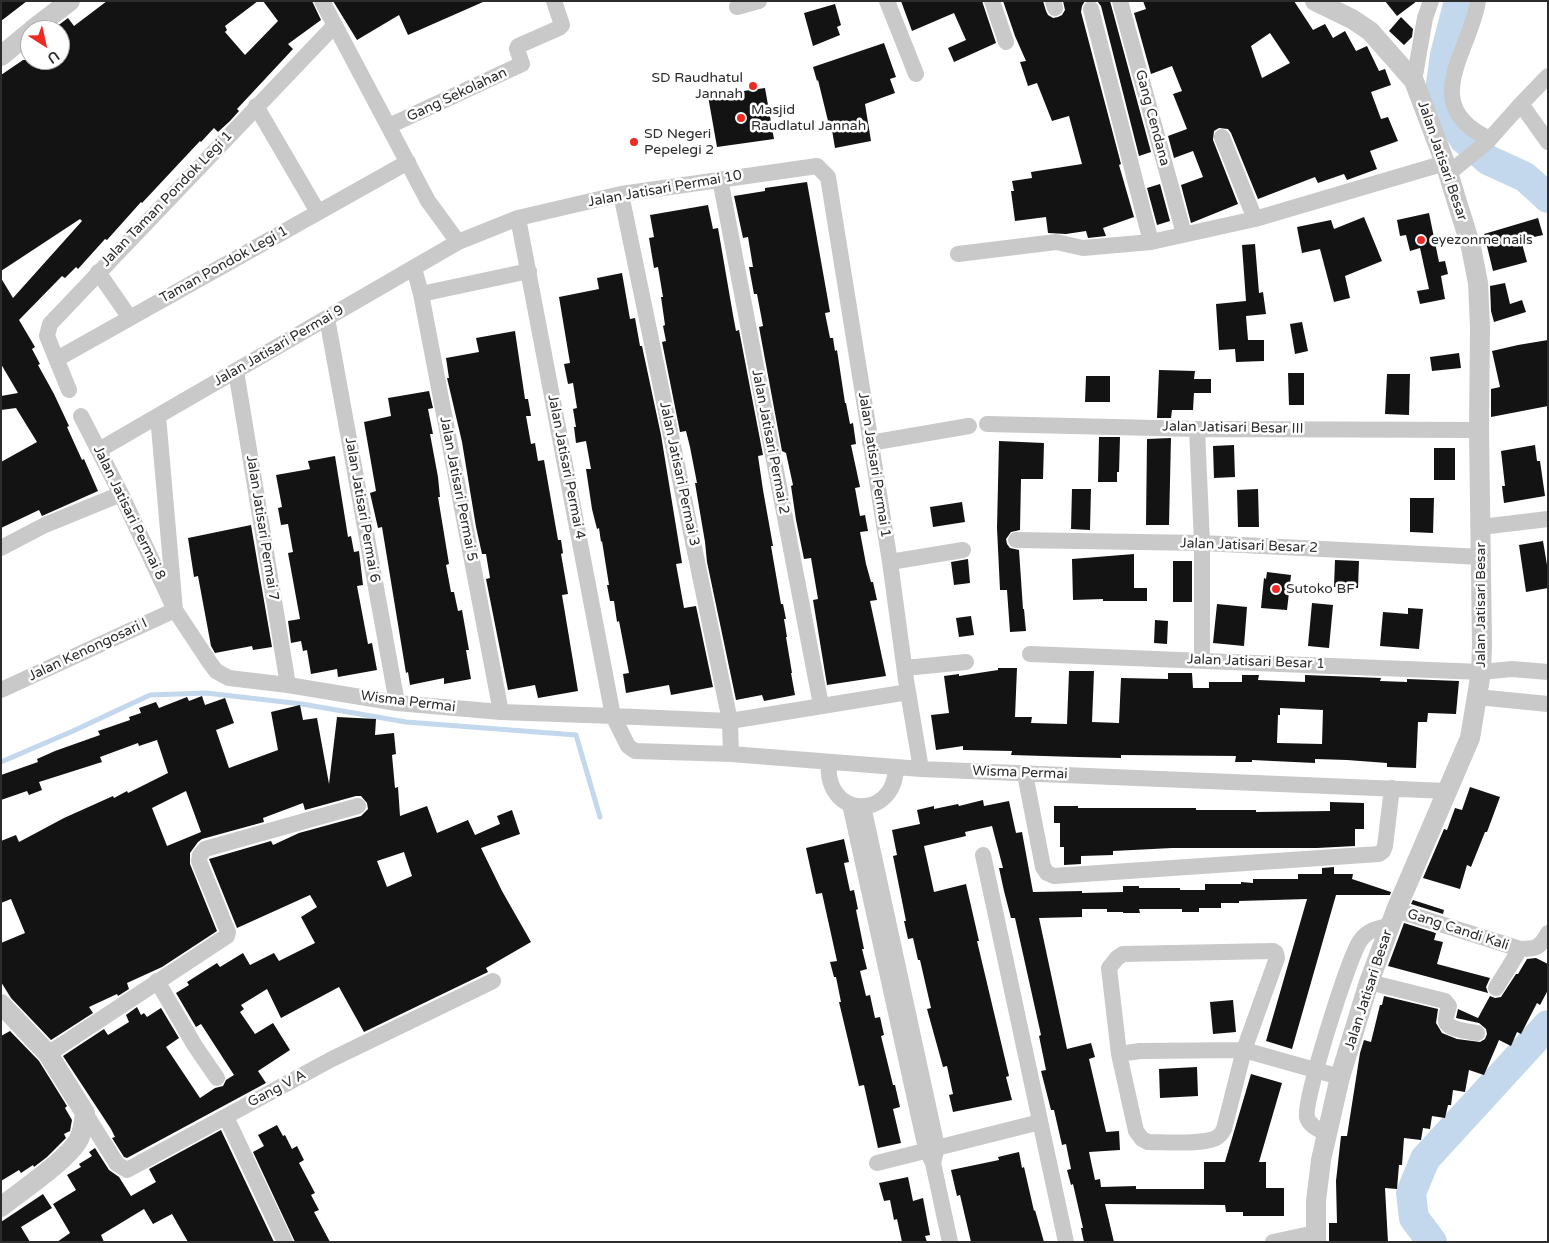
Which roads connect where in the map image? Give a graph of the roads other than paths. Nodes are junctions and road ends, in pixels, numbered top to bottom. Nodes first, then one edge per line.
1 (70, 1) edge
2 (322, 1) edge
3 (554, 1) edge
4 (759, 1) edge
5 (887, 1) edge
6 (992, 1) edge
7 (1120, 1) edge
8 (1315, 1) edge
9 (1431, 1) edge
10 (1478, 1) edge
11 (737, 7) dead end
12 (1092, 9) dead end
13 (45, 20) edge
14 (335, 25) junction
15 (20, 40) edge
16 (1006, 42) dead end
17 (1, 56) edge
18 (916, 74) dead end
19 (1548, 76) edge
20 (1414, 82) junction
21 (1521, 104) junction
22 (256, 106) junction
23 (389, 126) junction
24 (1222, 137) dead end
25 (1488, 141) junction
26 (1548, 142) edge
27 (408, 162) junction
28 (817, 166) joint
29 (1453, 166) junction
30 (720, 179) junction
31 (621, 194) junction
32 (318, 212) junction
33 (518, 218) junction
34 (1255, 219) junction
35 (1184, 234) junction
36 (458, 242) junction
37 (1151, 242) junction
38 (958, 254) dead end
39 (414, 268) junction
40 (529, 271) junction
41 (98, 272) junction
42 (421, 294) junction
43 (130, 318) junction
44 (327, 318) junction
45 (57, 359) junction
46 (236, 372) junction
47 (69, 390) dead end
48 (81, 416) dead end
49 (158, 416) junction
50 (987, 424) dead end
51 (969, 426) dead end
52 (1198, 429) junction
53 (1479, 430) junction
54 (870, 443) junction
55 (99, 450) junction
56 (121, 494) junction
57 (1548, 519) edge
58 (1481, 527) junction
59 (1016, 540) dead end
60 (1202, 543) junction
61 (1, 548) edge
62 (964, 550) dead end
63 (1482, 557) junction
64 (890, 562) junction
65 (176, 610) junction
66 (1030, 654) dead end
67 (1202, 660) junction
68 (966, 662) dead end
69 (210, 663) joint
70 (905, 668) junction
71 (1481, 672) junction
72 (1548, 672) edge
73 (288, 685) junction
74 (1, 690) edge
75 (908, 692) junction
76 (1477, 697) junction
77 (397, 703) junction
78 (1548, 704) edge
79 (821, 705) junction
80 (501, 712) junction
81 (613, 716) junction
82 (730, 721) junction
83 (731, 754) junction
84 (829, 762) junction
85 (896, 768) junction
86 (921, 769) junction
87 (1024, 774) junction
88 (1392, 788) junction
89 (1447, 791) junction
90 (856, 805) junction
91 (358, 806) dead end
92 (983, 855) dead end
93 (1393, 918) junction
94 (1548, 933) edge
95 (1520, 950) junction
96 (157, 981) junction
97 (493, 981) dead end
98 (1369, 982) junction
99 (1496, 988) dead end
100 (1, 1004) edge
101 (1477, 1033) dead end
102 (1244, 1050) junction
103 (48, 1054) junction
104 (1119, 1054) junction
105 (1316, 1071) junction
106 (1340, 1077) junction
107 (217, 1078) dead end
108 (85, 1113) junction
109 (226, 1117) junction
110 (1040, 1122) junction
111 (1327, 1134) junction
112 (932, 1153) junction
113 (877, 1163) dead end
114 (1, 1206) edge
115 (1316, 1237) edge
116 (285, 1242) edge
117 (950, 1242) edge
118 (1066, 1242) edge
119 (1273, 1242) edge

1 - 13 street
2 - 14 street
3 - 23 street, Gang Sekolahan
4 - 11 street
5 - 18 street
6 - 16 street
7 - 35 street, Gang Cendana
8 - 20 street, Jalan Jatisari Besar
9 - 20 street
10 - 25 street
12 - 37 street
14 - 22 street, Jalan Taman Pondok Legi 1
14 - 23 street
15 - 17 street
19 - 21 street
20 - 29 street, Jalan Jatisari Besar
21 - 25 street
21 - 26 street
22 - 32 street
22 - 41 street, Jalan Taman Pondok Legi 1
23 - 27 street
24 - 34 street
25 - 29 street
27 - 32 street, Taman Pondok Legi 1
27 - 36 street
28 - 30 street, Jalan Jatisari Permai 10
28 - 54 street, Jalan Jatisari Permai 1
29 - 34 street
29 - 53 street, Jalan Jatisari Besar
30 - 31 street, Jalan Jatisari Permai 10
30 - 79 street, Jalan Jatisari Permai 2
31 - 33 street, Jalan Jatisari Permai 10
31 - 82 street, Jalan Jatisari Permai 3
32 - 43 street, Taman Pondok Legi 1
33 - 36 street, Jalan Jatisari Permai 10
33 - 40 street, Jalan Jatisari Permai 4
34 - 35 street
35 - 37 street
36 - 39 street, Jalan Jatisari Permai 9
37 - 38 street
39 - 42 street, Jalan Jatisari Permai 5
39 - 44 street, Jalan Jatisari Permai 9
40 - 42 street
40 - 81 street, Jalan Jatisari Permai 4
41 - 43 street
41 - 45 street, Jalan Taman Pondok Legi 1
42 - 80 street, Jalan Jatisari Permai 5
43 - 45 street, Taman Pondok Legi 1
44 - 46 street, Jalan Jatisari Permai 9
44 - 77 street, Jalan Jatisari Permai 6
45 - 47 street, Jalan Taman Pondok Legi 1
46 - 49 street, Jalan Jatisari Permai 9
46 - 73 street, Jalan Jatisari Permai 7
48 - 55 street, Jalan Jatisari Permai 8
49 - 55 street, Jalan Jatisari Permai 9
49 - 65 street, Jalan Jatisari Permai 8
50 - 52 street, Jalan Jatisari Besar III
51 - 54 street
52 - 53 street, Jalan Jatisari Besar III
52 - 60 street
53 - 58 street, Jalan Jatisari Besar
54 - 64 street, Jalan Jatisari Permai 1
55 - 56 street, Jalan Jatisari Permai 8
56 - 61 street
56 - 65 street, Jalan Jatisari Permai 8
57 - 58 street
58 - 63 street, Jalan Jatisari Besar
59 - 60 street, Jalan Jatisari Besar 2
60 - 63 street, Jalan Jatisari Besar 2
60 - 67 street
62 - 64 street
63 - 71 street, Jalan Jatisari Besar
64 - 70 street, Jalan Jatisari Permai 1
65 - 69 street, Jalan Jatisari Permai 8
65 - 74 street, Jalan Kenongosari I
66 - 67 street, Jalan Jatisari Besar 1
67 - 71 street, Jalan Jatisari Besar 1
68 - 70 street
69 - 73 street, Wisma Permai
70 - 75 street, Jalan Jatisari Permai 1
71 - 72 street, Jalan Jatisari Besar 1
71 - 76 street, Jalan Jatisari Besar
73 - 77 street, Wisma Permai
75 - 79 street, Wisma Permai
75 - 86 street, Jalan Jatisari Permai 1
76 - 78 street
76 - 89 street, Jalan Jatisari Besar
77 - 80 street, Wisma Permai
79 - 82 street, Wisma Permai
80 - 81 street, Wisma Permai
81 - 82 street, Wisma Permai
81 - 83 street, Wisma Permai
82 - 83 street, Jalan Jatisari Permai 3
83 - 84 street, Wisma Permai
84 - 85 street, Wisma Permai
84 - 90 street
85 - 86 street, Wisma Permai
85 - 90 street
86 - 87 street, Wisma Permai
87 - 88 street, Wisma Permai
87 - 88 street
88 - 89 street, Wisma Permai
89 - 93 street, Jalan Jatisari Besar
90 - 112 street
91 - 96 street
92 - 110 street
93 - 95 street, Gang Candi Kali
93 - 98 street, Jalan Jatisari Besar
93 - 105 street
94 - 95 street
95 - 99 street
96 - 103 street
96 - 107 street
97 - 109 street, Gang V A
98 - 101 street
98 - 106 street, Jalan Jatisari Besar
100 - 103 street
102 - 104 street
102 - 104 street
102 - 104 street
102 - 105 street
103 - 108 street
105 - 106 street
105 - 111 street
106 - 111 street, Jalan Jatisari Besar
108 - 109 street, Gang V A
108 - 114 street
109 - 116 street
110 - 112 street
110 - 118 street
111 - 115 street, Jalan Jatisari Besar
112 - 113 street
112 - 117 street
115 - 119 street

